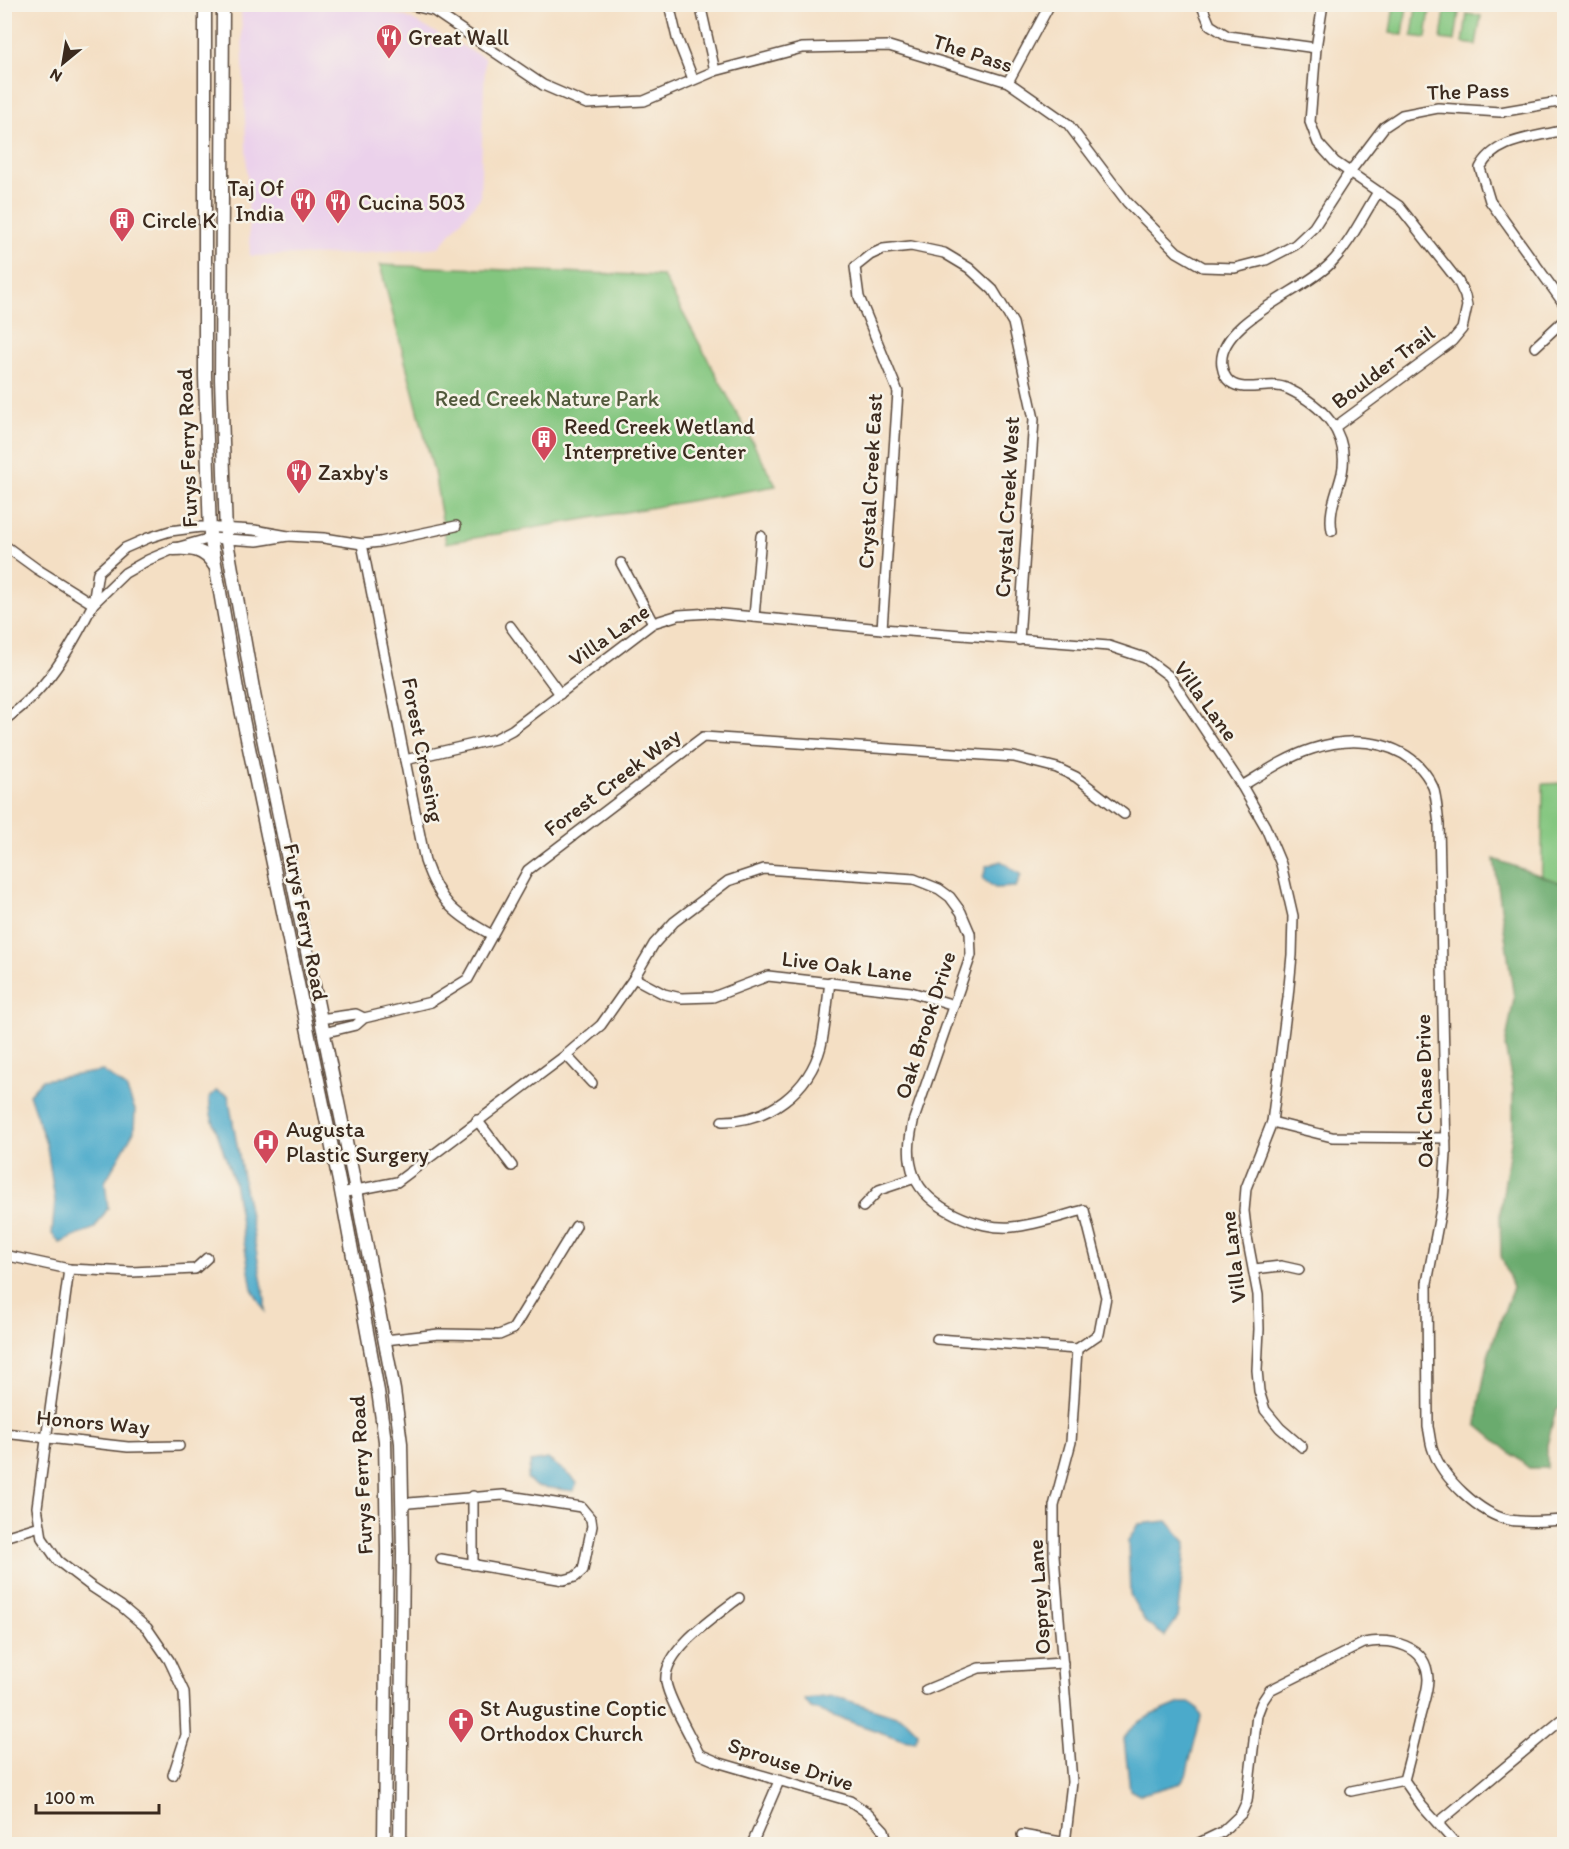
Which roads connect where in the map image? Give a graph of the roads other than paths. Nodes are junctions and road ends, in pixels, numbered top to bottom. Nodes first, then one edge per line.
1 (205, 4) edge
2 (406, 4) edge
3 (669, 4) edge
4 (700, 4) edge
5 (1050, 4) edge
6 (1201, 4) edge
7 (1323, 4) edge
8 (224, 6) edge
9 (1316, 48) junction
10 (715, 71) junction
11 (693, 80) junction
12 (1008, 82) junction
13 (1564, 101) edge
14 (1564, 130) edge
15 (1349, 173) junction
16 (1378, 192) junction
17 (883, 249) joint
18 (205, 259) junction
19 (221, 259) junction
20 (1564, 304) edge
21 (1564, 320) edge
22 (1535, 347) dead end
23 (1335, 427) junction
24 (456, 526) dead end
25 (1332, 531) dead end
26 (210, 533) junction
27 (227, 534) junction
28 (761, 536) dead end
29 (362, 544) junction
30 (4, 545) edge
31 (174, 549) junction
32 (120, 553) junction
33 (621, 563) dead end
34 (216, 568) junction
35 (132, 569) junction
36 (93, 604) junction
37 (754, 617) junction
38 (653, 623) junction
39 (510, 626) dead end
40 (882, 629) junction
41 (1019, 640) junction
42 (560, 694) junction
43 (4, 720) edge
44 (405, 760) junction
45 (1242, 786) junction
46 (1124, 814) dead end
47 (492, 935) junction
48 (634, 978) junction
49 (830, 982) junction
50 (954, 1005) junction
51 (364, 1018) junction
52 (320, 1019) junction
53 (323, 1033) junction
54 (566, 1055) junction
55 (592, 1083) dead end
56 (477, 1120) junction
57 (723, 1121) dead end
58 (1272, 1122) junction
59 (1446, 1138) junction
60 (512, 1166) dead end
61 (915, 1178) junction
62 (356, 1190) junction
63 (341, 1193) junction
64 (863, 1207) dead end
65 (576, 1226) dead end
66 (4, 1255) edge
67 (207, 1258) dead end
68 (69, 1269) junction
69 (1254, 1269) junction
70 (1299, 1270) dead end
71 (937, 1339) dead end
72 (385, 1340) junction
73 (1077, 1349) junction
74 (4, 1433) edge
75 (46, 1438) junction
76 (179, 1446) dead end
77 (1302, 1447) dead end
78 (473, 1497) junction
79 (402, 1506) junction
80 (1564, 1520) edge
81 (40, 1526) junction
82 (4, 1537) edge
83 (441, 1559) dead end
84 (473, 1565) junction
85 (739, 1598) dead end
86 (1063, 1663) junction
87 (926, 1690) dead end
88 (1564, 1718) edge
89 (173, 1774) dead end
90 (1404, 1780) junction
91 (779, 1781) junction
92 (1351, 1791) dead end
93 (1438, 1823) junction
94 (1022, 1835) dead end
95 (1068, 1844) edge
96 (384, 1845) edge
97 (400, 1845) edge
98 (752, 1845) edge
99 (888, 1845) edge
100 (1197, 1845) edge
101 (1456, 1845) edge

1 - 18 main road, Furys Ferry Road
2 - 11 street, The Pass
3 - 11 street
4 - 10 street
5 - 12 street
6 - 9 street
7 - 9 street, Boulder Trail
8 - 19 main road, Furys Ferry Road
9 - 15 street, Boulder Trail
10 - 11 street, The Pass
10 - 12 street, The Pass
12 - 15 street, The Pass
13 - 15 street, The Pass
14 - 20 street
15 - 16 street, Boulder Trail
16 - 23 street, Boulder Trail
16 - 23 street
17 - 40 street, Crystal Creek East
17 - 41 street, Crystal Creek West
18 - 19 main road
18 - 26 main road, Furys Ferry Road
19 - 27 main road, Furys Ferry Road
21 - 22 street
23 - 25 street
24 - 29 street
26 - 27 street
26 - 31 street
26 - 32 street
26 - 34 main road, Furys Ferry Road
27 - 29 street
27 - 52 main road, Furys Ferry Road
28 - 37 street
29 - 44 street, Forest Crossing
30 - 36 street
31 - 34 main road
31 - 35 street
32 - 35 street
32 - 36 street
33 - 38 street
34 - 63 main road, Furys Ferry Road
35 - 36 street
36 - 43 street
37 - 38 street, Villa Lane
37 - 40 street, Villa Lane
38 - 42 street, Villa Lane
39 - 42 street
40 - 41 street, Villa Lane
41 - 45 street, Villa Lane
42 - 44 street, Villa Lane
44 - 47 street, Forest Crossing
45 - 58 street, Villa Lane
45 - 59 street, Oak Chase Drive
46 - 47 street, Forest Creek Way
47 - 51 street, Forest Creek Way
48 - 49 street, Live Oak Lane
48 - 50 street, Oak Brook Drive
48 - 54 street, Oak Brook Drive
49 - 50 street, Live Oak Lane
49 - 57 street
50 - 61 street, Oak Brook Drive
51 - 52 street, Forest Creek Way
51 - 53 street, Forest Creek Way
52 - 53 main road, Furys Ferry Road
53 - 62 main road, Furys Ferry Road
54 - 55 street
54 - 56 street, Oak Brook Drive
56 - 60 street
56 - 62 street, Oak Brook Drive
58 - 59 street
58 - 69 street, Villa Lane
59 - 80 street, Oak Chase Drive
61 - 64 street
61 - 73 street, Oak Brook Drive
62 - 63 street, Oak Brook Drive
62 - 72 main road, Furys Ferry Road
63 - 96 main road, Furys Ferry Road
65 - 72 street
66 - 68 street
67 - 68 street
68 - 75 street
69 - 70 street
69 - 77 street, Villa Lane
71 - 73 street
72 - 79 main road, Furys Ferry Road
73 - 86 street, Osprey Lane
74 - 75 street, Honors Way
75 - 76 street, Honors Way
75 - 81 street
78 - 79 street
78 - 84 street
78 - 84 street
79 - 97 main road, Furys Ferry Road
81 - 82 street
81 - 89 street
83 - 84 street
85 - 91 street, Sprouse Drive
86 - 87 street
86 - 95 street, Osprey Lane
88 - 93 street
90 - 92 street
90 - 93 street
90 - 100 street
91 - 98 street
91 - 99 street, Sprouse Drive
93 - 101 street
94 - 95 street

